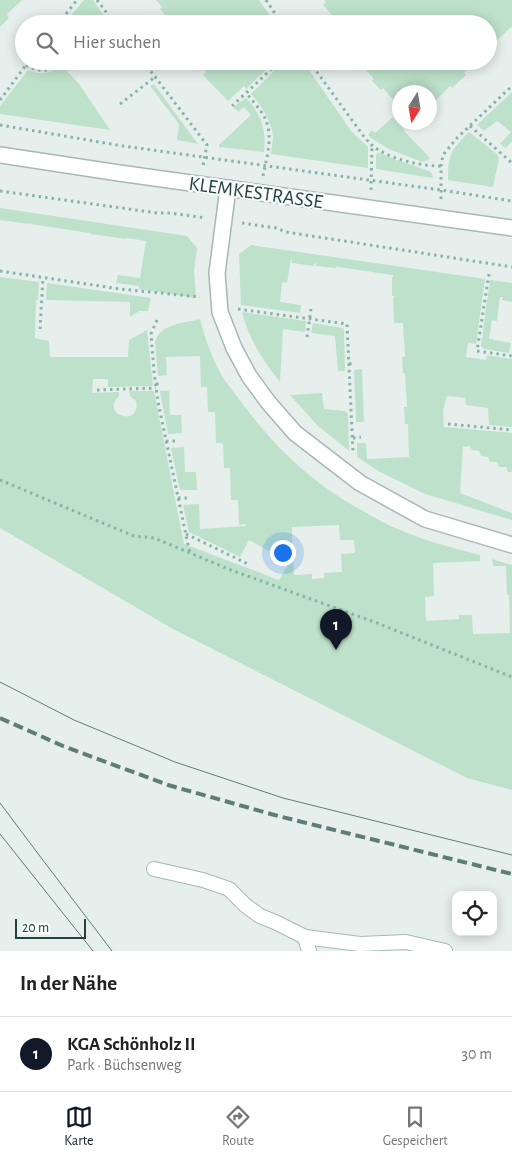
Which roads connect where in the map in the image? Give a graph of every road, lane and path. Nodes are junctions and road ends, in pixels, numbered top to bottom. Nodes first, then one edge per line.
1 (77, 0) edge
2 (97, 0) edge
3 (266, 0) edge
4 (65, 15) edge
5 (108, 15) edge
6 (276, 15) edge
7 (22, 70) edge
8 (150, 70) edge
9 (270, 70) edge
10 (316, 70) edge
11 (155, 77) junction
12 (512, 86) edge
13 (246, 93) junction
14 (0, 100) edge
15 (120, 104) dead end
16 (232, 106) dead end
17 (0, 125) edge
18 (470, 126) junction
19 (372, 144) junction
20 (0, 154) edge
21 (204, 158) junction
22 (512, 163) edge
23 (265, 166) junction
24 (441, 166) junction
25 (371, 181) junction
26 (200, 184) junction
27 (228, 188) junction
28 (441, 190) junction
29 (0, 191) edge
30 (259, 193) junction
31 (512, 201) edge
32 (371, 208) junction
33 (441, 218) junction
34 (224, 220) junction
35 (512, 228) edge
36 (512, 267) edge
37 (0, 271) edge
38 (489, 274) dead end
39 (43, 278) junction
40 (202, 297) dead end
41 (238, 308) dead end
42 (311, 309) dead end
43 (310, 318) junction
44 (157, 320) dead end
45 (40, 329) dead end
46 (307, 337) dead end
47 (512, 356) edge
48 (355, 363) dead end
49 (349, 364) junction
50 (162, 384) dead end
51 (156, 386) junction
52 (96, 390) dead end
53 (448, 424) dead end
54 (512, 430) edge
55 (362, 437) dead end
56 (352, 438) junction
57 (177, 440) dead end
58 (166, 441) junction
59 (354, 453) dead end
60 (0, 480) edge
61 (178, 498) junction
62 (191, 498) dead end
63 (186, 534) junction
64 (512, 545) edge
65 (190, 554) junction
66 (250, 565) dead end
67 (512, 677) edge
68 (154, 869) dead end
69 (305, 937) junction
70 (309, 951) edge
71 (446, 951) edge

1 - 4 path
2 - 5 path
3 - 6 path
7 - 14 path
8 - 11 path
9 - 13 path
10 - 19 path
11 - 15 path
11 - 21 path
12 - 18 path
13 - 16 path
13 - 23 path
17 - 21 path
18 - 22 path
18 - 24 path
19 - 24 path
19 - 25 path
20 - 26 street, KLEMKESTRASSE
21 - 23 path
21 - 26 path
23 - 25 path
23 - 30 path
24 - 28 path
25 - 28 path
25 - 32 path
26 - 27 street, KLEMKESTRASSE
27 - 30 street, KLEMKESTRASSE
27 - 34 street
28 - 31 path
28 - 33 path
29 - 34 path
30 - 32 street, KLEMKESTRASSE
32 - 33 street, KLEMKESTRASSE
33 - 35 street, KLEMKESTRASSE
34 - 36 path
34 - 64 street
37 - 39 path
38 - 47 path
39 - 40 path
39 - 45 path
41 - 43 path
42 - 43 path
43 - 46 path
43 - 49 path
44 - 51 path
48 - 49 path
49 - 56 path
50 - 51 path
51 - 52 path
51 - 58 path
53 - 54 path
55 - 56 path
56 - 59 path
57 - 58 path
58 - 61 path
60 - 65 path
61 - 62 path
61 - 63 path
63 - 65 path
63 - 66 path
65 - 67 path
68 - 69 lane
69 - 70 lane
69 - 71 lane

